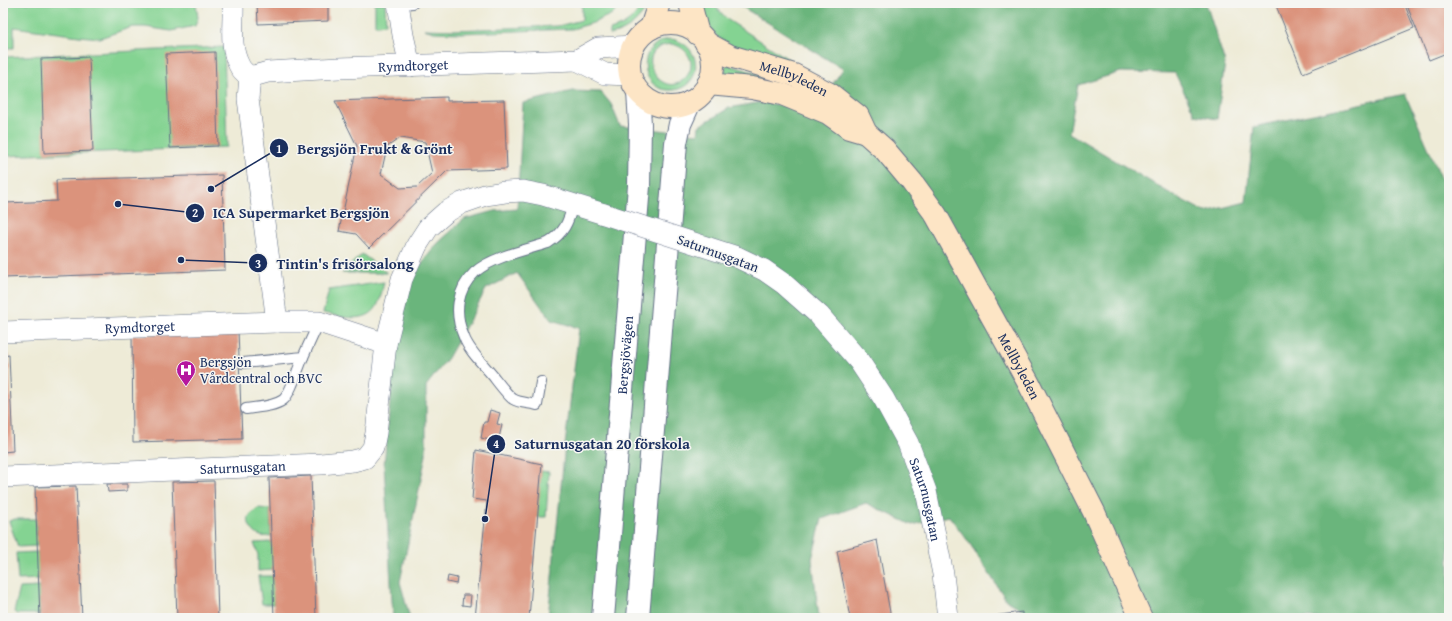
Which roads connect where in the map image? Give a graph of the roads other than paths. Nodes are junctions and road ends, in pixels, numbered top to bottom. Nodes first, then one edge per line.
1 (233, 3) edge
2 (398, 3) edge
3 (413, 3) edge
4 (659, 3) edge
5 (690, 3) edge
6 (651, 28) junction
7 (702, 39) junction
8 (634, 46) junction
9 (577, 60) junction
10 (410, 66) junction
11 (250, 77) junction
12 (634, 83) junction
13 (708, 84) junction
14 (690, 102) junction
15 (866, 133) junction
16 (572, 205) junction
17 (277, 322) junction
18 (319, 322) junction
19 (3, 332) edge
20 (386, 344) junction
21 (303, 357) junction
22 (243, 363) dead end
23 (541, 382) dead end
24 (246, 409) dead end
25 (3, 477) edge
26 (603, 618) edge
27 (638, 618) edge
28 (948, 618) edge
29 (1141, 618) edge

1 - 11 street
2 - 3 lane
2 - 10 street
4 - 6 main road, Bergsjövägen
5 - 7 main road
6 - 7 main road
6 - 8 main road, Bergsjövägen
7 - 13 main road
7 - 15 main road, Mellbyleden
8 - 9 street, Rymdtorget
8 - 12 main road, Bergsjövägen
9 - 10 street, Rymdtorget
9 - 12 street, Rymdtorget
10 - 11 street, Rymdtorget
11 - 17 street
12 - 14 main road
12 - 26 street, Bergsjövägen
13 - 14 main road
13 - 15 main road, Mellbyleden
14 - 27 street
15 - 29 main road, Mellbyleden
16 - 20 street, Saturnusgatan
16 - 23 lane
16 - 28 street, Saturnusgatan, bridge
17 - 18 street, Rymdtorget
17 - 19 street, Rymdtorget
18 - 20 street
18 - 21 lane
20 - 25 street, Saturnusgatan
21 - 22 lane
21 - 24 lane

